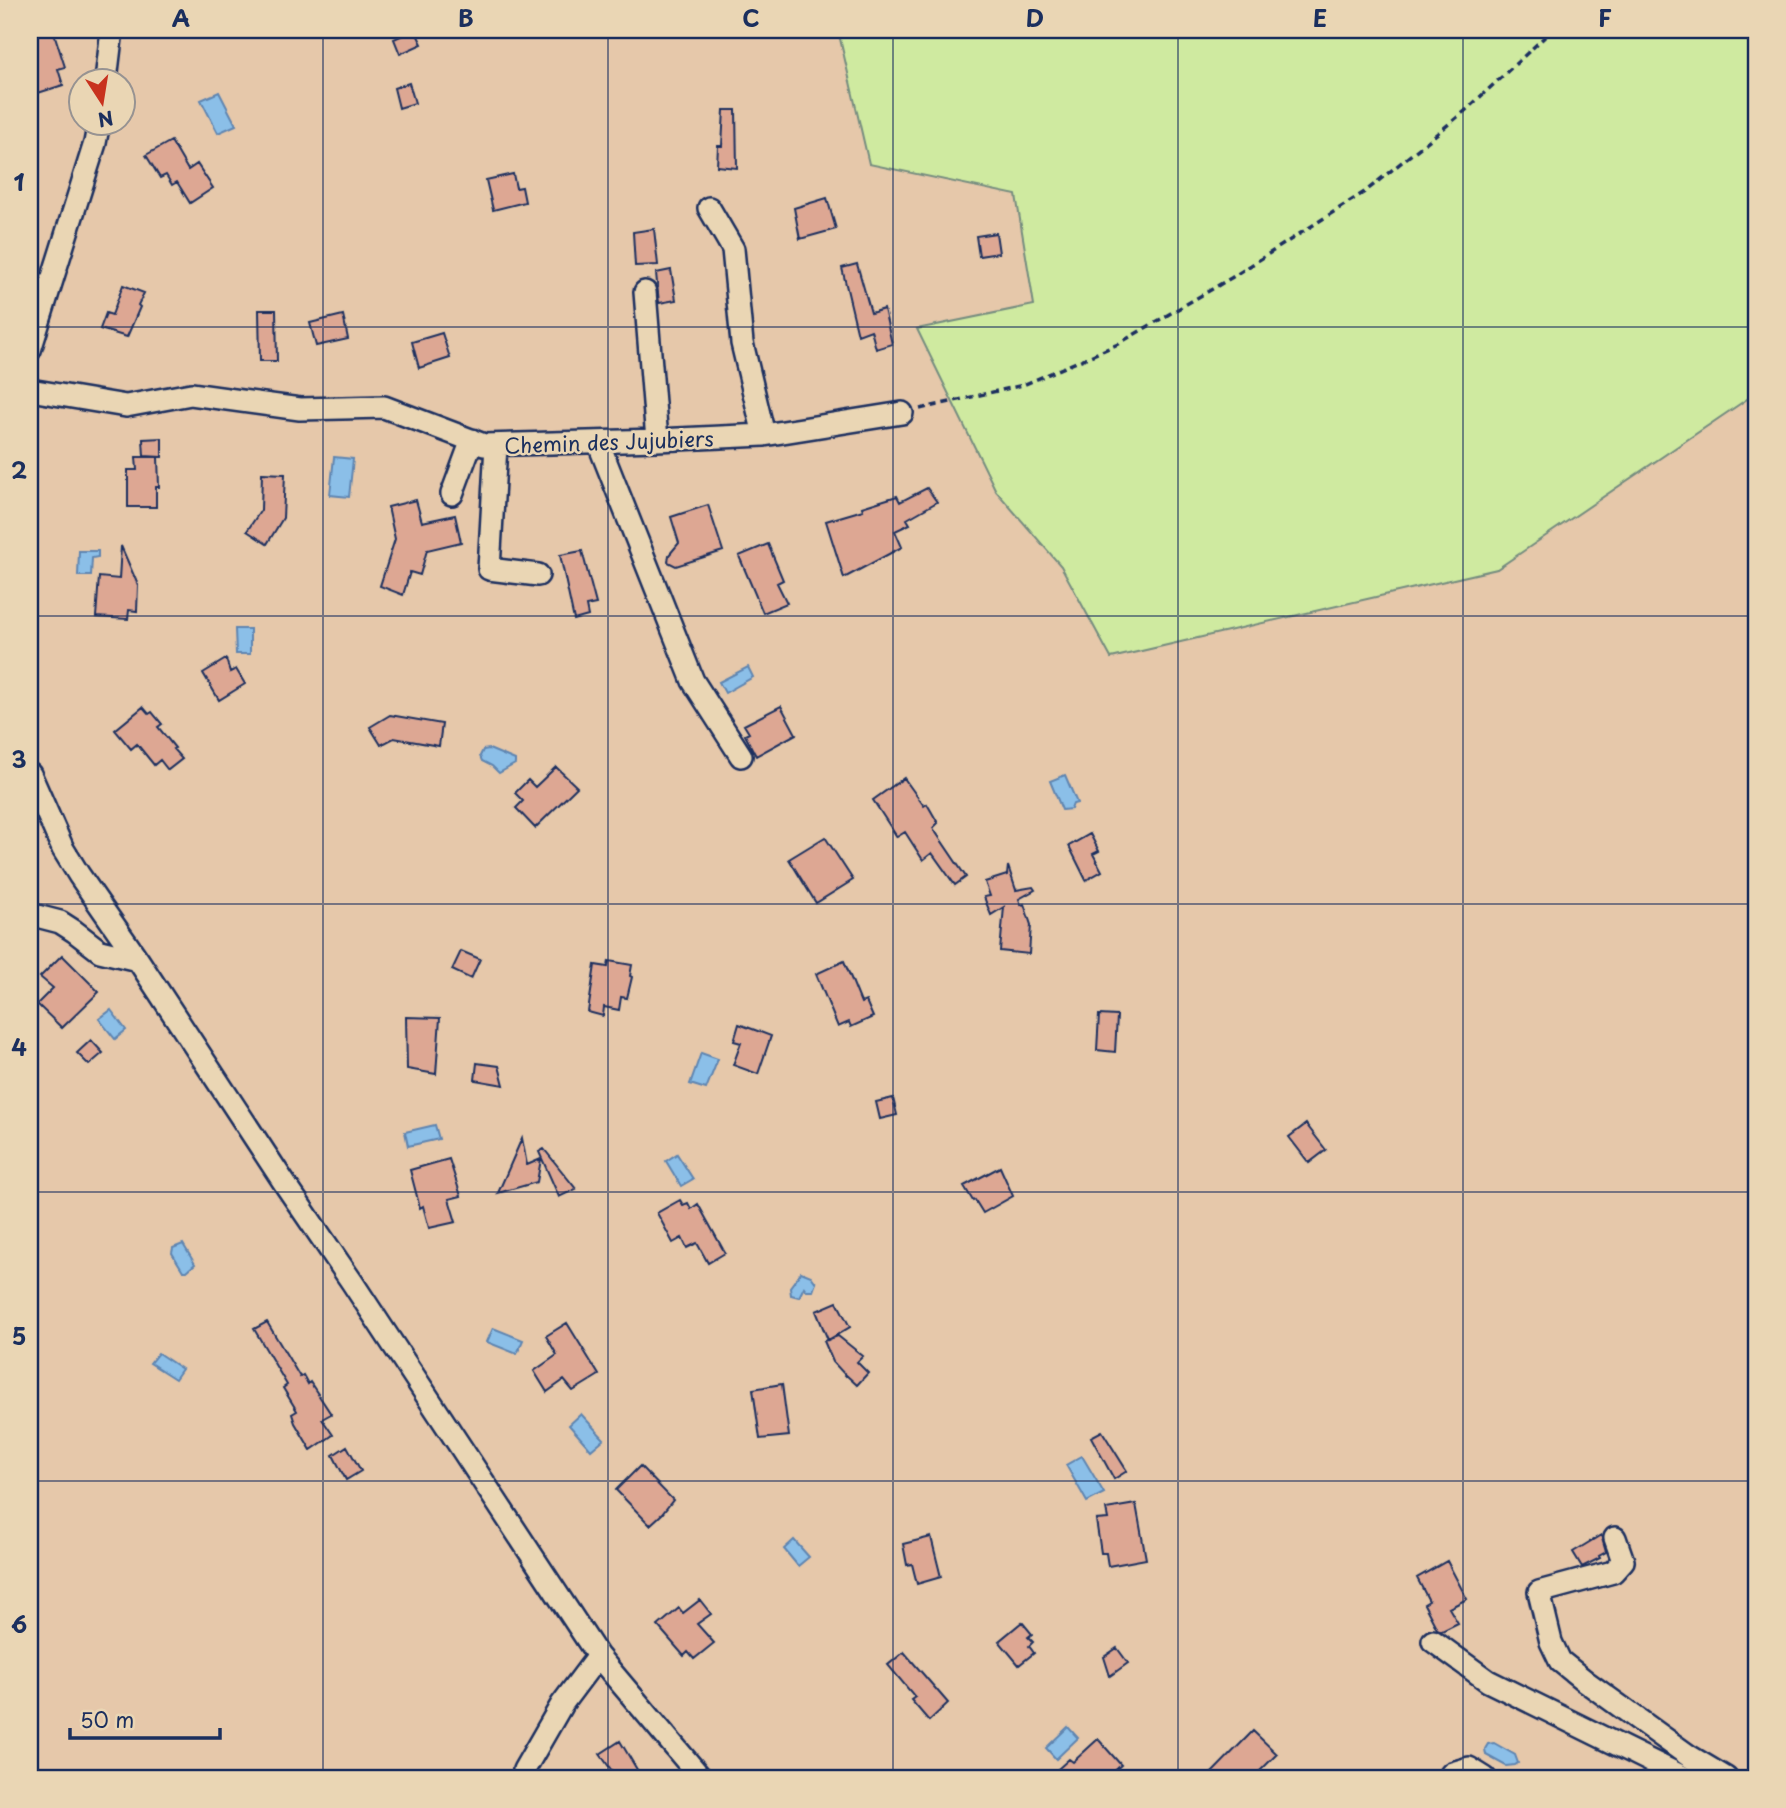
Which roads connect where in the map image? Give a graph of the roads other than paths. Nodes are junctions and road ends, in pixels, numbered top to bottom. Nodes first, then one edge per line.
1 (112, 30) edge
2 (108, 66) edge
3 (96, 136) edge
4 (709, 208) dead end
5 (645, 292) dead end
6 (30, 350) edge
7 (30, 390) edge
8 (902, 413) road end
9 (764, 435) junction
10 (472, 440) junction
11 (657, 440) junction
12 (598, 442) junction
13 (496, 445) junction
14 (452, 494) dead end
15 (538, 575) dead end
16 (741, 756) dead end
17 (30, 774) edge
18 (30, 916) edge
19 (138, 960) junction
20 (1615, 1538) dead end
21 (1433, 1641) dead end
22 (598, 1656) junction
23 (526, 1778) edge
24 (701, 1778) edge
25 (1448, 1778) edge
26 (1485, 1778) edge
27 (1685, 1778) edge
28 (1726, 1778) edge

1 - 2 street
3 - 6 street
4 - 9 street
5 - 11 street
7 - 10 street, Chemin des Jujubiers
8 - 9 street, Chemin des Jujubiers
9 - 11 street, Chemin des Jujubiers
10 - 13 street, Chemin des Jujubiers
10 - 14 street
11 - 12 street, Chemin des Jujubiers
12 - 13 street, Chemin des Jujubiers
12 - 16 street
13 - 15 street
17 - 19 street
18 - 19 street
19 - 22 street
20 - 28 street
21 - 27 street
22 - 23 street
22 - 24 street
25 - 26 street

